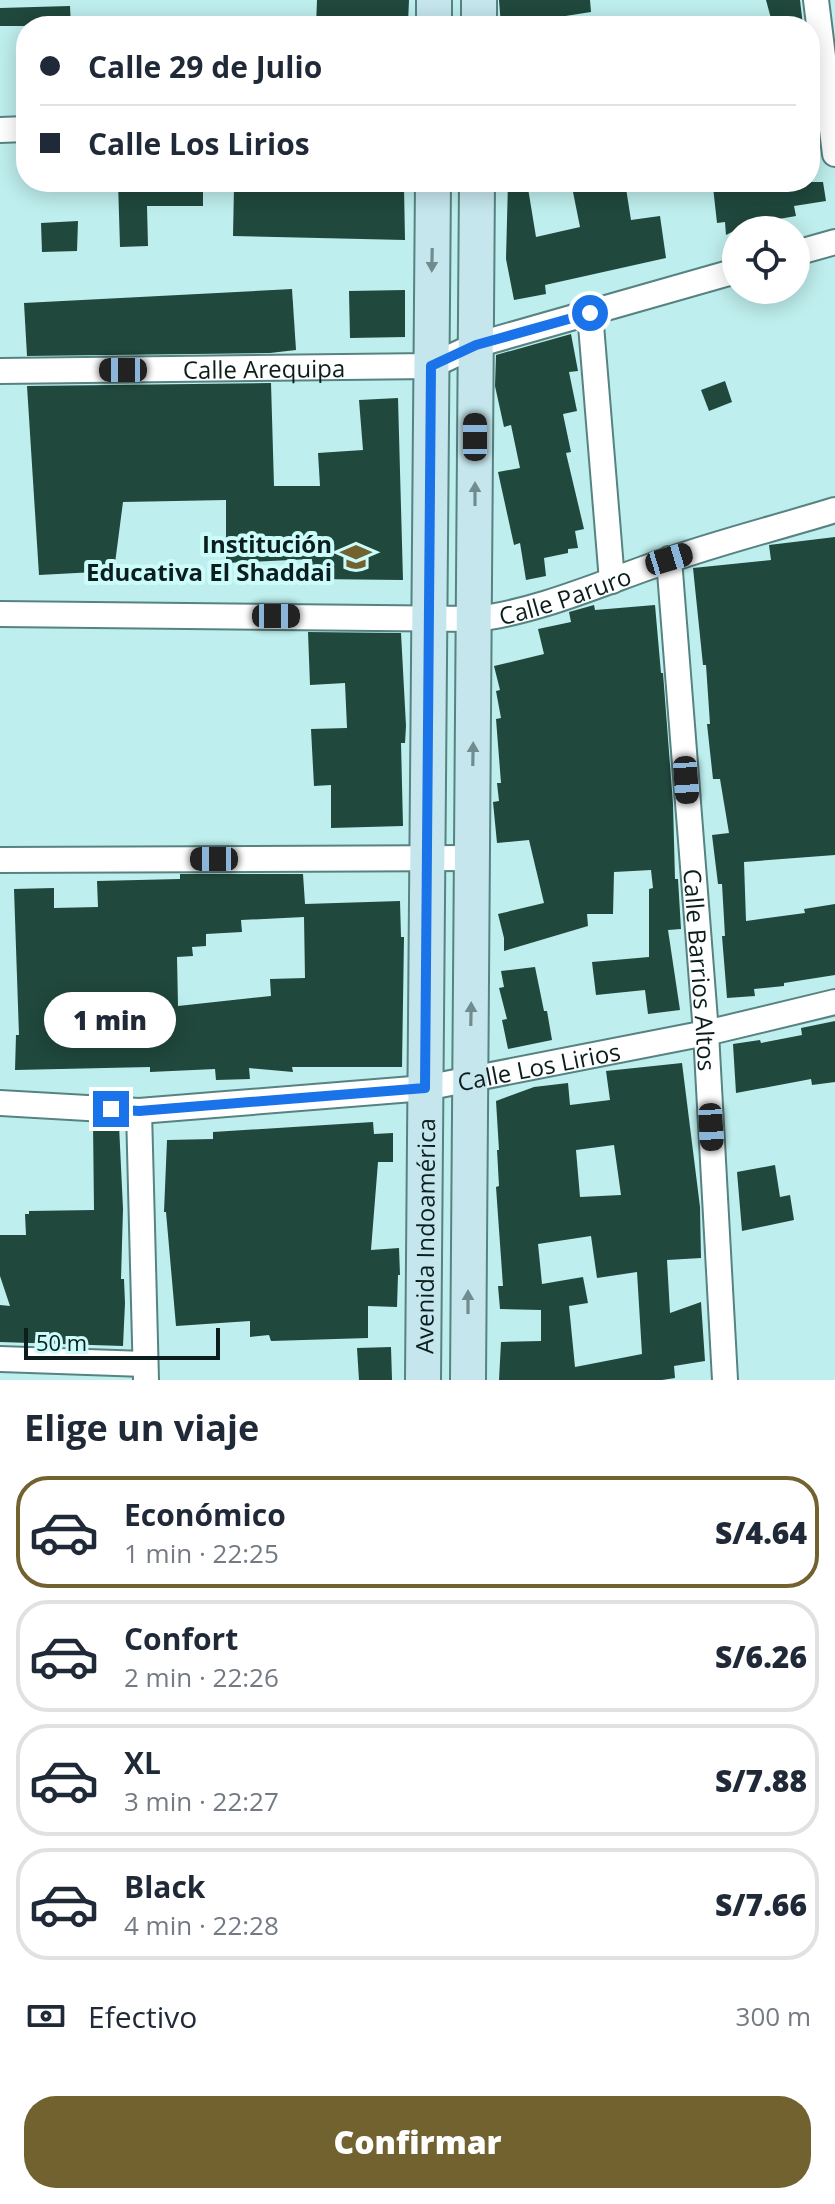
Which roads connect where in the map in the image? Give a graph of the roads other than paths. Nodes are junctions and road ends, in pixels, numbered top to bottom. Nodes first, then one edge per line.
1 (820, 32) edge
2 (835, 154) edge
3 (433, 192) edge
4 (477, 192) edge
5 (835, 242) edge
6 (810, 249) edge
7 (722, 275) edge
8 (590, 313) junction
9 (476, 345) junction
10 (431, 366) junction
11 (0, 371) edge
12 (835, 510) edge
13 (669, 559) junction
14 (612, 581) junction
15 (0, 614) edge
16 (429, 618) junction
17 (474, 619) junction
18 (427, 858) junction
19 (472, 858) junction
20 (0, 860) edge
21 (835, 1002) edge
22 (706, 1033) junction
23 (470, 1078) junction
24 (425, 1088) junction
25 (0, 1103) edge
26 (139, 1111) junction
27 (0, 1359) edge
28 (146, 1372) edge
29 (423, 1380) edge
30 (468, 1380) edge
31 (725, 1380) edge

1 - 2 street
3 -> 10 street, Avenida Indoamérica
4 - 9 street, Avenida Indoamérica
5 - 6 street
7 - 8 street
8 - 9 street
8 - 14 street
9 - 10 street
17 -> 9 street, Avenida Indoamérica
10 - 11 street, Calle Arequipa
10 - 16 street, Avenida Indoamérica
12 - 13 street, Calle Paruro
13 - 14 street, Calle Paruro
13 - 22 street, Calle Barrios Altos
14 - 17 street, Calle Paruro
15 - 16 street, Calle Paruro
16 - 17 street, Calle Paruro
16 - 18 street, Avenida Indoamérica
19 -> 17 street, Avenida Indoamérica
18 - 19 street
18 - 20 street
18 - 24 street, Avenida Indoamérica
23 -> 19 street, Avenida Indoamérica
21 - 22 street, Calle Los Lirios
22 - 23 street, Calle Los Lirios
22 - 31 street, Calle Barrios Altos
23 - 24 street, Calle Los Lirios
30 -> 23 street, Avenida Indoamérica
24 - 26 street, Calle Los Lirios
24 - 29 street, Avenida Indoamérica
25 - 26 street, Calle Los Lirios
26 - 28 street
27 - 28 street

